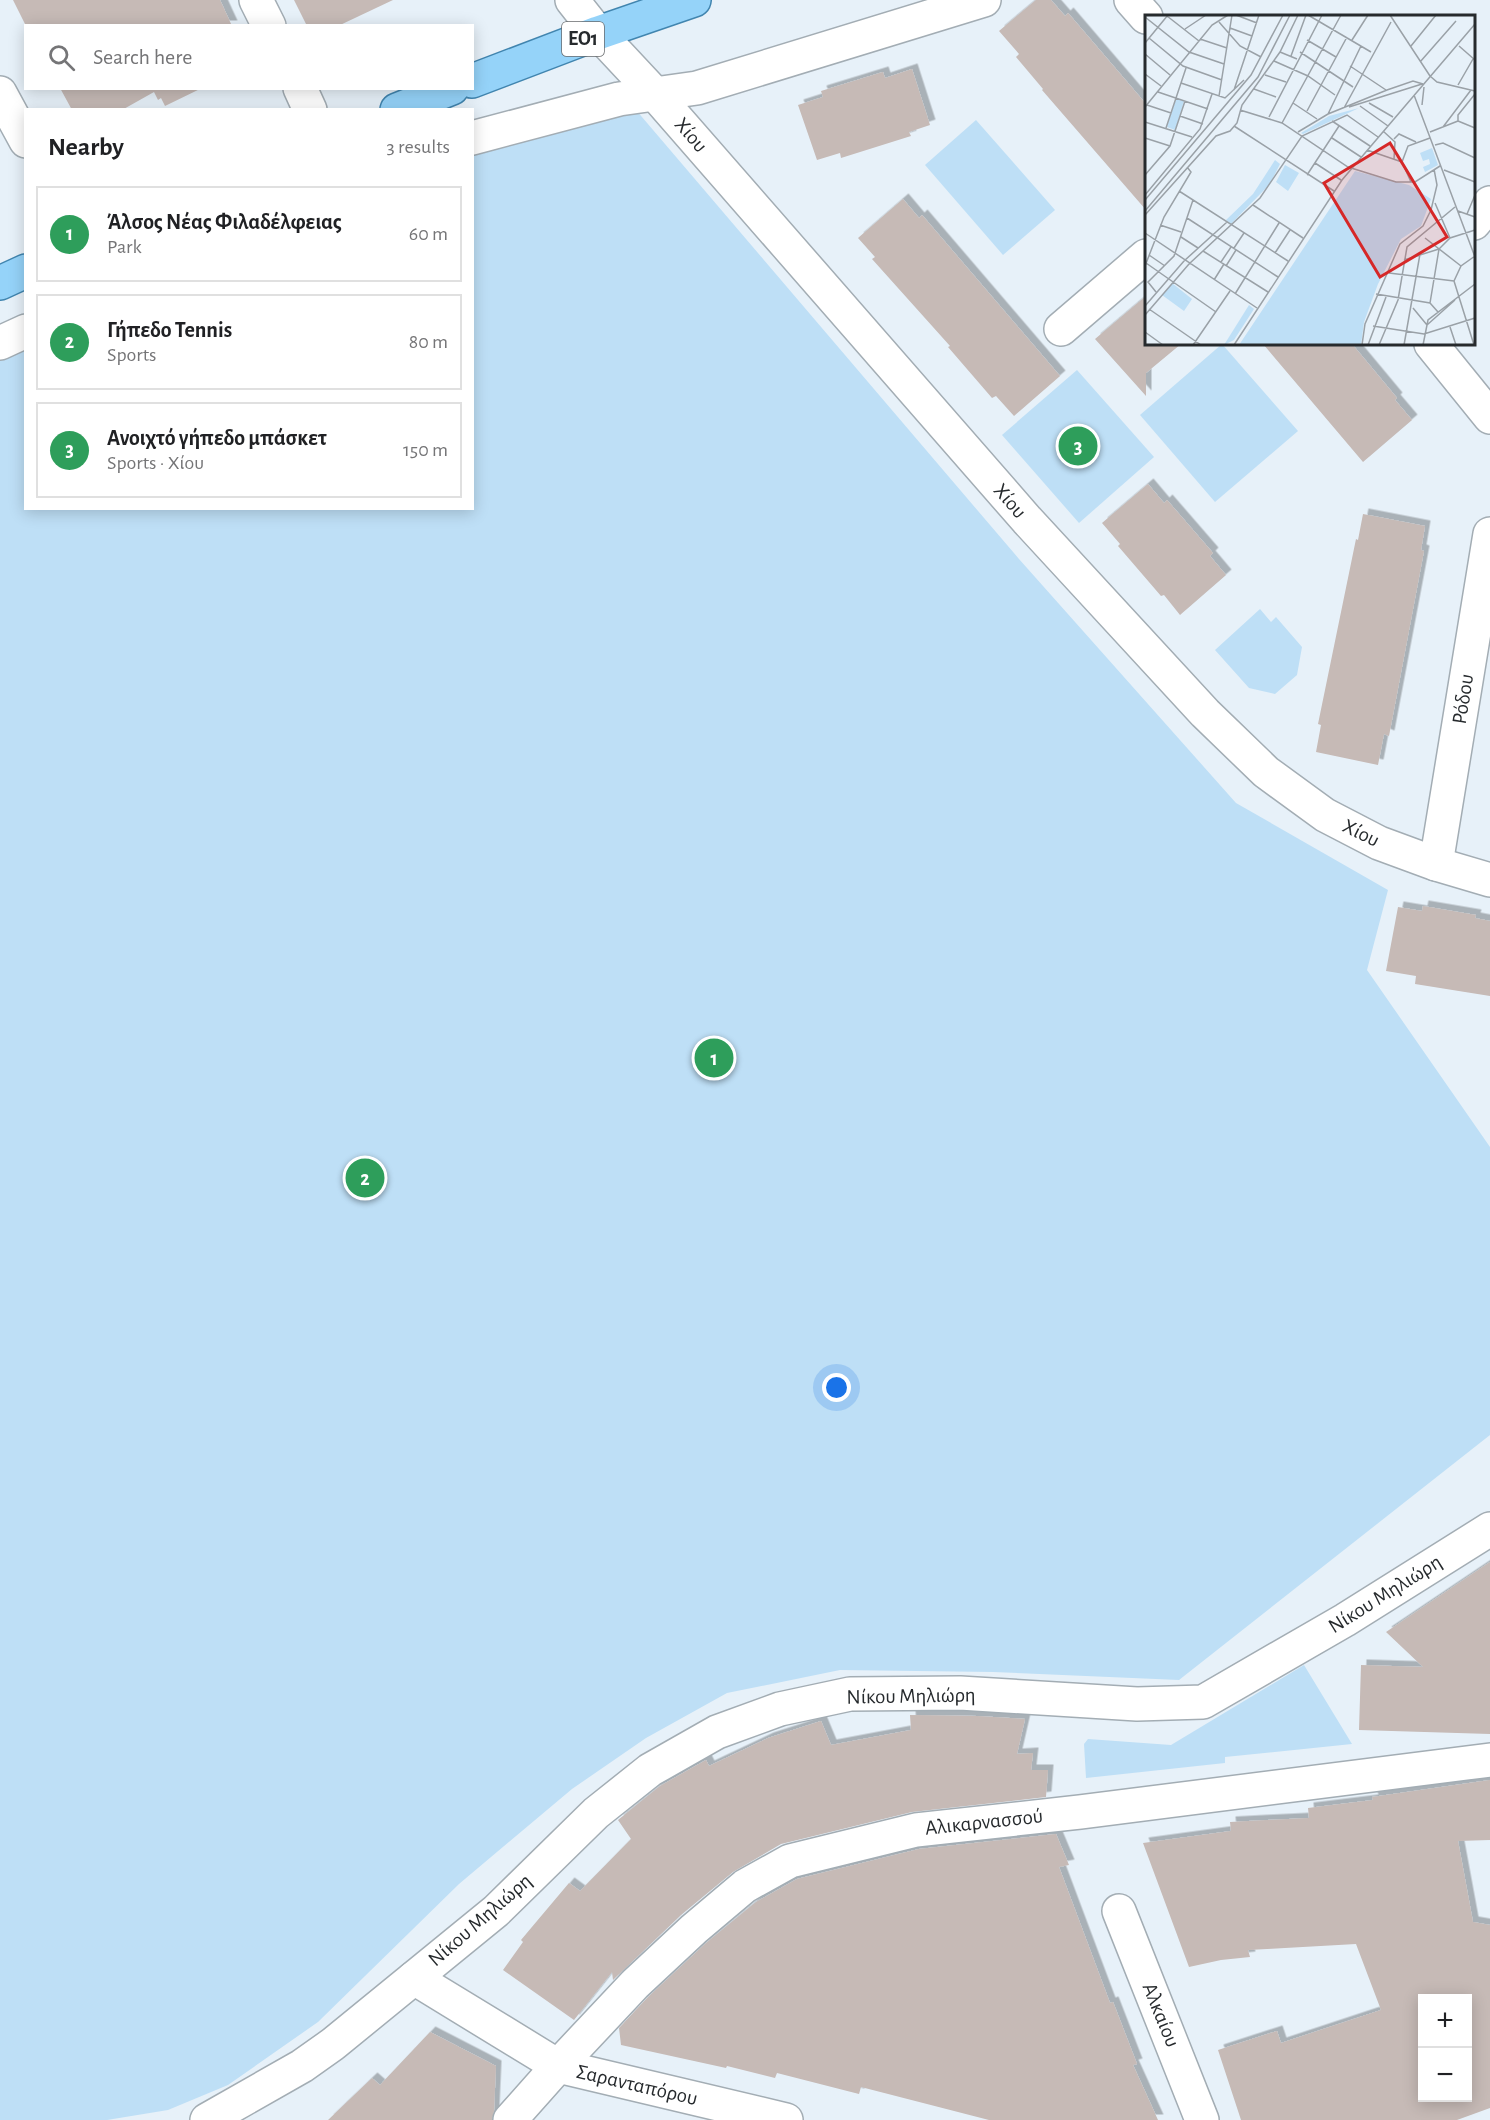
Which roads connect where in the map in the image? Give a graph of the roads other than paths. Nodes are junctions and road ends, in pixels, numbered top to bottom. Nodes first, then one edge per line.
1 (256, 0) edge
2 (572, 0) edge
3 (694, 0) edge
4 (984, 0) edge
5 (1131, 0) edge
6 (1145, 16) edge
7 (268, 24) edge
8 (598, 33) junction
9 (474, 80) edge
10 (301, 90) edge
11 (447, 90) edge
12 (0, 93) edge
13 (655, 94) junction
14 (309, 108) edge
15 (403, 108) edge
16 (24, 137) edge
17 (474, 137) edge
18 (1490, 203) edge
19 (1475, 222) edge
20 (1145, 257) edge
21 (24, 272) edge
22 (0, 283) edge
23 (1061, 329) dead end
24 (24, 332) edge
25 (0, 343) edge
26 (1432, 345) edge
27 (1490, 417) edge
28 (1490, 534) edge
29 (1436, 864) junction
30 (1490, 880) edge
31 (1490, 1529) edge
32 (1490, 1760) edge
33 (1119, 1911) dead end
34 (414, 1978) junction
35 (558, 2066) junction
36 (207, 2120) edge
37 (510, 2120) edge
38 (786, 2120) edge
39 (1202, 2120) edge

1 - 7 street
2 - 8 street, Χίου
3 - 8 main road, ΕΟ1
4 - 13 street
5 - 6 street
8 - 9 main road, ΕΟ1
8 - 13 street, Χίου
10 - 14 street
11 - 15 main road
12 - 16 street
13 - 17 street
13 - 29 street, Χίου
18 - 19 street
20 - 23 street
21 - 22 main road
24 - 25 street
26 - 27 street
28 - 29 street, Ρόδου
29 - 30 street, Χίου
31 - 34 street, Νίκου Μηλιώρη
32 - 35 street, Αλικαρνασσού
33 - 39 street, Αλκαίου
34 - 35 street, Σαρανταπόρου
34 - 36 street, Νίκου Μηλιώρη
35 - 37 street, Αλικαρνασσού
35 - 38 street, Σαρανταπόρου

